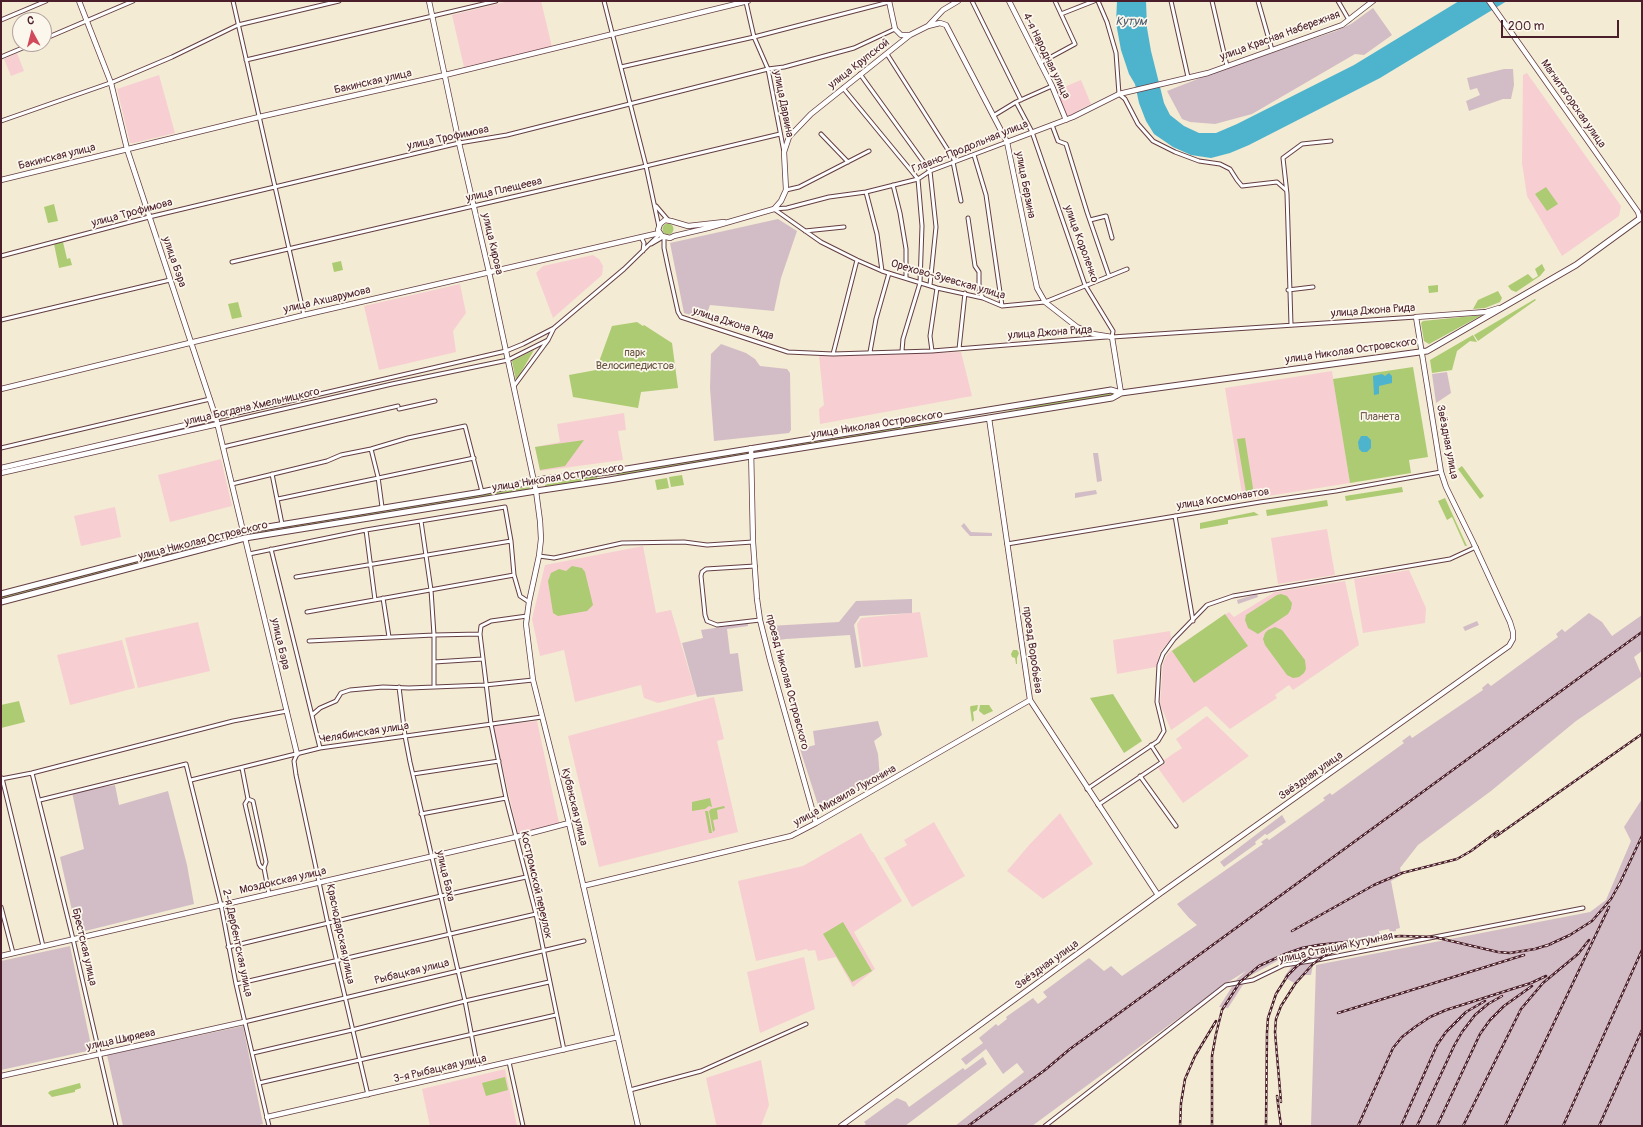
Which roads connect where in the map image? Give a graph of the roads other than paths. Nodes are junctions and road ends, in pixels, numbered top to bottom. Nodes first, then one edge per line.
1 (46, 1) edge
2 (79, 1) edge
3 (133, 1) edge
4 (233, 1) edge
5 (339, 1) edge
6 (429, 1) edge
7 (496, 1) edge
8 (604, 1) edge
9 (747, 1) edge
10 (889, 1) edge
11 (958, 1) edge
12 (972, 1) edge
13 (1009, 1) edge
14 (1055, 1) edge
15 (1094, 1) edge
16 (1098, 1) edge
17 (1172, 1) edge
18 (1212, 1) edge
19 (1258, 1) edge
20 (1338, 1) edge
21 (1373, 1) edge
22 (1490, 1) edge
23 (1061, 14) junction
24 (433, 17) junction
25 (1, 20) edge
26 (1349, 20) junction
27 (87, 22) junction
28 (238, 25) junction
29 (928, 26) junction
30 (895, 29) junction
31 (613, 34) junction
32 (910, 35) junction
33 (52, 36) edge
34 (754, 37) junction
35 (1272, 50) junction
36 (13, 52) edge
37 (887, 54) junction
38 (1, 57) edge
39 (246, 60) junction
40 (1040, 62) junction
41 (1227, 66) junction
42 (621, 67) junction
43 (768, 69) junction
44 (860, 74) junction
45 (445, 75) junction
46 (1188, 77) junction
47 (1167, 81) joint
48 (111, 83) junction
49 (1052, 86) junction
50 (843, 88) junction
51 (1119, 94) junction
52 (1021, 100) junction
53 (1016, 102) junction
54 (630, 104) junction
55 (993, 116) junction
56 (259, 117) junction
57 (1066, 120) junction
58 (1, 121) edge
59 (1052, 125) junction
60 (1032, 132) junction
61 (780, 134) junction
62 (821, 134) dead end
63 (1331, 141) dead end
64 (1007, 142) junction
65 (458, 143) junction
66 (127, 149) junction
67 (869, 151) dead end
68 (784, 152) junction
69 (974, 155) junction
70 (848, 162) junction
71 (954, 162) junction
72 (646, 166) junction
73 (930, 171) junction
74 (918, 178) junction
75 (1, 180) edge
76 (893, 185) junction
77 (275, 187) junction
78 (786, 190) junction
79 (1286, 190) junction
80 (866, 192) junction
81 (961, 201) dead end
82 (654, 205) junction
83 (474, 206) junction
84 (774, 209) junction
85 (149, 217) junction
86 (968, 218) dead end
87 (1090, 220) junction
88 (1641, 220) edge
89 (670, 221) junction
90 (724, 222) junction
91 (659, 227) junction
92 (844, 227) dead end
93 (805, 231) junction
94 (661, 236) junction
95 (674, 236) junction
96 (641, 237) junction
97 (1112, 238) dead end
98 (289, 249) junction
99 (643, 250) junction
100 (1, 256) edge
101 (857, 260) junction
102 (232, 262) dead end
103 (1127, 269) dead end
104 (882, 271) junction
105 (489, 272) junction
106 (889, 273) junction
107 (1110, 276) junction
108 (906, 277) junction
109 (170, 280) junction
110 (920, 283) junction
111 (930, 285) junction
112 (1085, 285) junction
113 (1313, 287) dead end
114 (937, 288) junction
115 (1288, 290) junction
116 (965, 293) junction
117 (983, 298) junction
118 (1045, 302) junction
119 (1002, 306) junction
120 (1505, 306) junction
121 (304, 315) junction
122 (1416, 317) junction
123 (1, 320) edge
124 (1290, 325) junction
125 (554, 328) junction
126 (1112, 337) junction
127 (548, 340) junction
128 (191, 342) junction
129 (959, 349) junction
130 (506, 351) junction
131 (902, 351) junction
132 (932, 351) junction
133 (1422, 351) junction
134 (870, 352) junction
135 (833, 354) junction
136 (508, 360) junction
137 (514, 386) junction
138 (1, 390) edge
139 (1121, 393) junction
140 (210, 399) junction
141 (435, 400) dead end
142 (988, 410) junction
143 (951, 416) junction
144 (216, 418) junction
145 (989, 418) junction
146 (218, 424) junction
147 (952, 424) junction
148 (223, 447) junction
149 (1, 448) edge
150 (750, 448) junction
151 (371, 449) junction
152 (74, 454) junction
153 (751, 456) junction
154 (474, 458) junction
155 (1, 468) edge
156 (608, 472) junction
157 (1442, 472) junction
158 (1, 473) edge
159 (272, 474) junction
160 (378, 477) junction
161 (609, 480) junction
162 (535, 482) junction
163 (232, 484) junction
164 (536, 490) junction
165 (482, 492) junction
166 (278, 499) junction
167 (382, 507) junction
168 (1175, 516) junction
169 (421, 521) junction
170 (282, 524) junction
171 (366, 530) junction
172 (243, 531) junction
173 (245, 538) junction
174 (511, 541) junction
175 (753, 542) junction
176 (1007, 544) junction
177 (1476, 547) junction
178 (271, 549) junction
179 (249, 554) junction
180 (426, 555) junction
181 (539, 556) junction
182 (370, 564) junction
183 (755, 566) junction
184 (514, 575) junction
185 (296, 578) dead end
186 (431, 590) junction
187 (1, 594) edge
188 (383, 598) junction
189 (375, 600) junction
190 (1, 602) edge
191 (529, 602) junction
192 (307, 612) dead end
193 (527, 616) junction
194 (760, 620) junction
195 (1193, 621) junction
196 (480, 634) junction
197 (434, 635) junction
198 (389, 637) junction
199 (309, 641) dead end
200 (482, 659) junction
201 (434, 662) junction
202 (533, 680) junction
203 (485, 685) junction
204 (399, 687) junction
205 (434, 687) junction
206 (1030, 700) junction
207 (287, 711) junction
208 (312, 715) junction
209 (542, 717) junction
210 (491, 724) junction
211 (405, 736) junction
212 (1151, 745) junction
213 (320, 748) junction
214 (297, 754) junction
215 (498, 761) junction
216 (242, 768) junction
217 (32, 773) junction
218 (413, 774) junction
219 (1140, 776) junction
220 (2, 779) edge
221 (190, 780) junction
222 (1087, 789) junction
223 (506, 798) junction
224 (248, 799) junction
225 (40, 800) junction
226 (1098, 805) junction
227 (421, 814) junction
228 (568, 823) junction
229 (816, 823) junction
230 (1176, 826) dead end
231 (516, 837) junction
232 (431, 856) junction
233 (264, 868) junction
234 (526, 878) junction
235 (319, 882) junction
236 (583, 886) junction
237 (269, 894) junction
238 (1158, 895) junction
239 (441, 896) junction
240 (221, 905) junction
241 (1, 907) edge
242 (1583, 908) dead end
243 (536, 914) junction
244 (328, 924) junction
245 (450, 934) junction
246 (73, 939) junction
247 (584, 941) dead end
248 (43, 946) junction
249 (228, 946) junction
250 (543, 952) junction
251 (13, 953) junction
252 (1, 956) edge
253 (336, 960) junction
254 (457, 971) junction
255 (549, 982) junction
256 (236, 984) junction
257 (345, 998) junction
258 (465, 1001) junction
259 (556, 1015) junction
260 (244, 1022) junction
261 (806, 1024) dead end
262 (352, 1030) junction
263 (472, 1034) junction
264 (618, 1037) junction
265 (564, 1050) junction
266 (100, 1053) junction
267 (252, 1053) junction
268 (359, 1060) junction
269 (509, 1062) junction
270 (478, 1068) junction
271 (1, 1076) edge
272 (259, 1083) junction
273 (630, 1090) junction
274 (368, 1095) junction
275 (267, 1117) junction
276 (116, 1126) edge
277 (269, 1126) edge
278 (523, 1126) edge
279 (638, 1126) edge
280 (841, 1126) edge
281 (1045, 1126) edge

1 - 25 street
2 - 27 main road, улица Бэра
3 - 27 street
4 - 28 street
5 - 28 street
6 - 24 main road, улица Кирова
7 - 24 street
8 - 31 street
9 - 31 main road, Бакинская улица
9 - 34 street, улица Дарвина
10 - 30 main road
10 - 34 street
11 - 29 main road, улица Крупской
12 - 52 street
13 - 40 main road, 4-я Народная улица
14 - 23 street
15 - 23 street
16 - 51 street
17 - 46 street
18 - 41 street
19 - 35 street
20 - 26 street
21 - 26 main road, улица Красная Набережная
22 - 88 main road, Магнитогорская улица
23 - 40 street
24 - 39 street
24 - 45 main road, улица Кирова
26 - 35 main road, улица Красная Набережная
27 - 33 street
27 - 48 main road, улица Бэра
28 - 39 street
28 - 48 street
29 - 32 main road, улица Крупской
29 - 55 main road, улица Берзина
30 - 32 main road
30 - 43 street, улица Трофимова
31 - 42 street
31 - 45 main road, Бакинская улица
32 - 37 main road, улица Крупской
34 - 42 street
34 - 43 street, улица Дарвина
35 - 41 main road, улица Красная Набережная
36 - 38 street
37 - 44 main road, улица Крупской
37 - 71 street
39 - 56 street
40 - 49 main road, 4-я Народная улица
41 - 46 main road, улица Красная Набережная
42 - 54 street
43 - 54 street, улица Трофимова
43 - 61 street, улица Дарвина
44 - 50 main road, улица Крупской
44 - 73 street
45 - 56 main road, Бакинская улица
45 - 65 main road, улица Кирова
46 - 47 main road, улица Красная Набережная
47 - 51 main road, Главно-Продольная улица
48 - 58 street
48 - 66 main road, улица Бэра
49 - 52 street
49 - 57 main road, 4-я Народная улица
50 - 68 main road, улица Крупской
50 - 74 street
51 - 57 main road, Главно-Продольная улица
51 - 79 street
52 - 53 street
53 - 55 street
53 - 60 street, улица Короленко
54 - 65 street, улица Трофимова
54 - 72 street
55 - 64 main road, улица Берзина
56 - 66 main road, Бакинская улица
56 - 77 street
57 - 59 main road, Главно-Продольная улица
59 - 60 main road, Главно-Продольная улица
59 - 87 street
60 - 64 main road, Главно-Продольная улица
60 - 112 street, улица Короленко
61 - 68 street, улица Дарвина
61 - 72 street, улица Плещеева
62 - 70 street
63 - 79 street
64 - 69 street, Главно-Продольная улица
64 - 118 main road, улица Берзина
65 - 77 street, улица Трофимова
65 - 83 main road, улица Кирова
66 - 75 main road, Бакинская улица
66 - 85 main road, улица Бэра
67 - 70 street
68 - 78 main road, улица Дарвина
69 - 71 street, Главно-Продольная улица
69 - 119 street
70 - 78 street
71 - 73 street, Главно-Продольная улица
71 - 81 street
72 - 82 street
72 - 83 street, улица Плещеева
73 - 74 street, Главно-Продольная улица
73 - 111 street
74 - 76 street, Главно-Продольная улица
74 - 110 street
76 - 80 street, Главно-Продольная улица
76 - 108 street
77 - 85 street, улица Трофимова
77 - 98 street
78 - 84 main road
79 - 115 street
80 - 84 street, Главно-Продольная улица
80 - 104 street
82 - 89 street
82 - 91 street
83 - 98 street, улица Плещеева
83 - 105 main road, улица Кирова
84 - 90 main road
84 - 93 street, Орехово-Зуевская улица
85 - 100 street, улица Трофимова
85 - 109 main road, улица Бэра
86 - 117 street
87 - 97 street
87 - 107 street
88 - 120 main road, улица Николая Островского
89 - 90 main road
89 - 91 main road
89 - 95 main road
90 - 95 main road
91 - 94 main road
92 - 93 street
93 - 101 street, Орехово-Зуевская улица
94 - 95 main road
94 - 96 main road, улица Ахшарумова
94 - 99 street
94 - 135 street, улица Джона Рида
96 - 99 street
96 - 105 main road, улица Ахшарумова
98 - 102 street, улица Плещеева
98 - 121 street
99 - 125 street
101 - 104 street, Орехово-Зуевская улица
101 - 135 street
103 - 107 street, Орехово-Зуевская улица
104 - 106 street, Орехово-Зуевская улица
105 - 121 main road, улица Ахшарумова
105 - 130 main road, улица Кирова
106 - 108 street, Орехово-Зуевская улица
106 - 134 street
107 - 112 street, Орехово-Зуевская улица
108 - 110 street, Орехово-Зуевская улица
109 - 123 street
109 - 128 main road, улица Бэра
110 - 111 street, Орехово-Зуевская улица
110 - 131 street
111 - 114 street, Орехово-Зуевская улица
112 - 118 street, Орехово-Зуевская улица
112 - 126 street, улица Короленко
113 - 115 street
114 - 116 street, Орехово-Зуевская улица
114 - 132 street
115 - 124 street
116 - 117 street, Орехово-Зуевская улица
116 - 129 street
117 - 119 street, Орехово-Зуевская улица
118 - 119 street, Орехово-Зуевская улица
118 - 126 main road, улица Берзина
120 - 122 main road, улица Джона Рида
120 - 133 main road, улица Николая Островского
121 - 128 main road, улица Ахшарумова
122 - 124 street, улица Джона Рида
122 - 133 main road, Звёздная улица
124 - 126 street, улица Джона Рида
125 - 127 street
125 - 130 street, улица Богдана Хмельницкого
126 - 129 street, улица Джона Рида
126 - 139 main road, улица Короленко
127 - 136 street, улица Богдана Хмельницкого
127 - 137 street
128 - 138 main road, улица Ахшарумова
128 - 140 main road, улица Бэра
129 - 132 street, улица Джона Рида
130 - 136 main road, улица Кирова
130 - 144 street, улица Богдана Хмельницкого
131 - 132 street, улица Джона Рида
131 - 134 street, улица Джона Рида
133 - 139 main road, улица Николая Островского
133 - 157 main road, Звёздная улица
134 - 135 street, улица Джона Рида
136 - 137 main road, улица Кирова
136 - 146 street, улица Богдана Хмельницкого
137 - 162 main road, улица Кирова
139 - 142 main road, улица Николая Островского
139 - 145 main road, улица Николая Островского
140 - 144 main road, улица Бэра
140 - 149 street
141 - 148 street
142 - 143 main road, улица Николая Островского
142 - 145 main road
143 - 147 main road
143 - 150 main road, улица Николая Островского
144 - 146 main road, улица Бэра
144 - 152 main road, улица Богдана Хмельницкого
145 - 147 main road, улица Николая Островского
145 - 176 main road, проезд Воробьёва
146 - 148 main road, улица Бэра
146 - 152 main road, улица Богдана Хмельницкого
147 - 153 main road, улица Николая Островского
148 - 163 main road, улица Бэра
150 - 153 main road, проезд Николая Островского
150 - 156 main road, улица Николая Островского
151 - 154 street
151 - 159 street
151 - 160 street
152 - 155 main road, улица Богдана Хмельницкого
152 - 158 main road, улица Богдана Хмельницкого
153 - 161 main road, улица Николая Островского
153 - 175 main road, проезд Николая Островского
154 - 160 street
154 - 165 street
156 - 161 main road
156 - 162 main road, улица Николая Островского
157 - 168 street, улица Космонавтов
157 - 177 main road, Звёздная улица
159 - 163 street
159 - 166 street
160 - 166 street
160 - 167 street
161 - 164 main road, улица Николая Островского
162 - 164 main road, улица Кирова
162 - 165 main road, улица Николая Островского
163 - 172 main road, улица Бэра
164 - 173 main road, улица Николая Островского
164 - 181 main road, Кубанская улица
165 - 167 main road, улица Николая Островского
166 - 170 street
167 - 170 main road, улица Николая Островского
168 - 176 street, улица Космонавтов
168 - 195 street
169 - 171 street
169 - 174 street
169 - 180 street
170 - 172 main road, улица Николая Островского
171 - 178 street
171 - 182 street
172 - 173 main road
172 - 187 main road, улица Николая Островского
173 - 179 main road, улица Бэра
173 - 190 main road, улица Николая Островского
174 - 180 street
174 - 184 street
175 - 181 street
175 - 183 main road, проезд Николая Островского
176 - 206 main road, проезд Воробьёва
177 - 195 street
177 - 238 main road, Звёздная улица
178 - 179 street
178 - 208 street
179 - 207 main road, улица Бэра
180 - 182 street
180 - 186 street
181 - 191 main road, Кубанская улица
182 - 185 street
182 - 189 street
183 - 194 main road, проезд Николая Островского
183 - 194 street
184 - 186 street
184 - 191 street
186 - 188 street
186 - 197 street
188 - 189 street
188 - 198 street
189 - 192 street
191 - 193 main road, Кубанская улица
193 - 196 street
193 - 202 main road, Кубанская улица
194 - 229 main road, проезд Николая Островского
195 - 212 street
196 - 197 street
196 - 200 street, Костромской переулок
197 - 198 street
197 - 201 street
198 - 199 street
200 - 201 street
200 - 203 street, Костромской переулок
201 - 205 street
202 - 203 street
202 - 209 main road, Кубанская улица
203 - 205 street
203 - 210 street, Костромской переулок
204 - 205 street
204 - 208 street
204 - 211 street, улица Баха
206 - 222 main road, проезд Воробьёва
206 - 229 main road, улица Михаила Луконина
207 - 214 main road, улица Бэра
207 - 217 street
208 - 213 street
209 - 210 street, Челябинская улица
209 - 228 main road, Кубанская улица
210 - 211 street, Челябинская улица
210 - 215 street, Костромской переулок
211 - 213 street, Челябинская улица
211 - 218 street, улица Баха
212 - 219 street
212 - 222 street
213 - 214 street, Челябинская улица
214 - 216 street, Челябинская улица
214 - 235 street, Краснодарская улица
215 - 218 street
215 - 223 street, Костромской переулок
216 - 221 street, Челябинская улица
216 - 224 street
217 - 220 street
217 - 225 street, Брестская улица
218 - 227 street, улица Баха
219 - 226 street
219 - 230 street
220 - 248 street
221 - 225 street, 2-я Дербентская улица
221 - 240 street, 2-я Дербентская улица
222 - 226 main road, проезд Воробьёва
223 - 227 street
223 - 231 street, Костромской переулок
224 - 233 street
224 - 233 street
225 - 246 street, Брестская улица
226 - 238 main road, проезд Воробьёва
227 - 232 street, улица Баха
228 - 231 main road, Моздокская улица
228 - 236 main road, Кубанская улица
229 - 236 main road, улица Михаила Луконина
231 - 232 main road, Моздокская улица
231 - 234 street, Костромской переулок
232 - 235 main road, Моздокская улица
232 - 239 street, улица Баха
233 - 237 street
234 - 239 street
234 - 243 street, Костромской переулок
235 - 237 main road, Моздокская улица
235 - 244 street, Краснодарская улица
236 - 264 main road, Кубанская улица
237 - 240 main road, Моздокская улица
238 - 280 main road, Звёздная улица
239 - 244 street
239 - 245 street, улица Баха
240 - 246 main road, Моздокская улица
240 - 249 street, 2-я Дербентская улица
241 - 251 street
242 - 281 street, улица Станция Кутумная
243 - 245 street
243 - 250 street, Костромской переулок
244 - 249 street
244 - 253 street, Краснодарская улица
245 - 253 street
245 - 254 street, улица Баха
246 - 248 main road, Моздокская улица
246 - 266 street, Брестская улица
247 - 250 street, Рыбацкая улица
248 - 251 main road, Моздокская улица
249 - 256 street, 2-я Дербентская улица
250 - 254 street, Рыбацкая улица
250 - 255 street, Костромской переулок
251 - 252 main road, Моздокская улица
253 - 256 street
253 - 257 street, Краснодарская улица
254 - 257 street, Рыбацкая улица
254 - 258 street, улица Баха
255 - 258 street
255 - 259 street, Костромской переулок
256 - 260 street, 2-я Дербентская улица
257 - 260 street, Рыбацкая улица
257 - 262 street, Краснодарская улица
258 - 262 street
258 - 263 street, улица Баха
259 - 263 street
259 - 265 street, Костромской переулок
260 - 266 main road, улица Ширяева
260 - 267 street, 2-я Дербентская улица
261 - 273 street
262 - 267 street
262 - 268 street, Краснодарская улица
263 - 268 street
263 - 270 street, улица Баха
264 - 265 main road, 3-я Рыбацкая улица
264 - 273 main road, Кубанская улица
265 - 269 main road, 3-я Рыбацкая улица
266 - 271 main road, улица Ширяева
266 - 276 street, Брестская улица
267 - 272 street, 2-я Дербентская улица
268 - 272 street
268 - 274 street, Краснодарская улица
269 - 270 main road, 3-я Рыбацкая улица
269 - 278 street
270 - 274 main road, 3-я Рыбацкая улица
272 - 275 street, 2-я Дербентская улица
273 - 279 main road, Кубанская улица
274 - 275 main road, 3-я Рыбацкая улица
275 - 277 street, 2-я Дербентская улица

